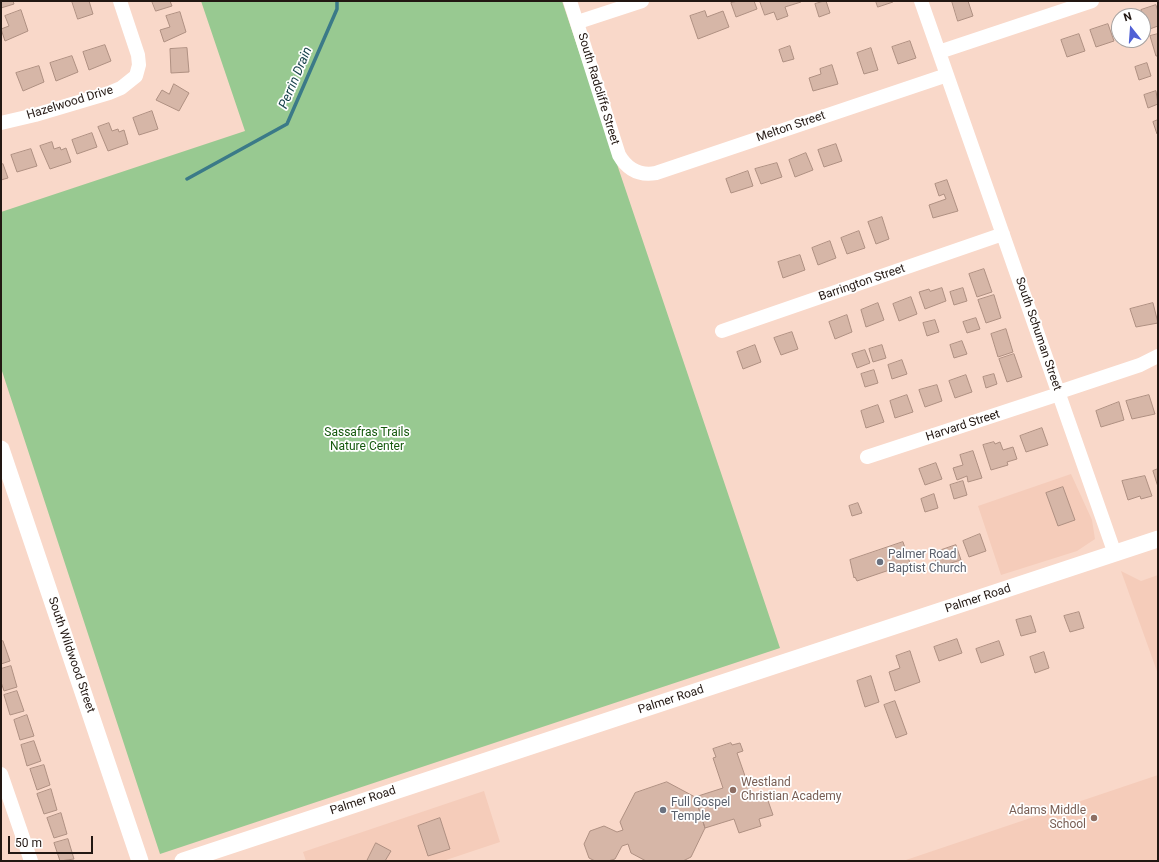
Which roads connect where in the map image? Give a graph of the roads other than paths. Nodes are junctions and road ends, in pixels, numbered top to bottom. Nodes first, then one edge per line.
1 (120, 1) edge
2 (570, 1) edge
3 (642, 1) edge
4 (921, 1) edge
5 (1092, 1) edge
6 (578, 22) junction
7 (939, 52) junction
8 (947, 75) junction
9 (1, 121) edge
10 (635, 172) joint
11 (1003, 234) junction
12 (722, 331) dead end
13 (1158, 356) edge
14 (1059, 393) junction
15 (1, 449) edge
16 (867, 457) dead end
17 (1158, 540) edge
18 (1115, 554) junction
19 (1, 774) edge
20 (31, 861) edge
21 (140, 861) edge
22 (183, 861) edge

1 - 9 street, Hazelwood Drive
2 - 6 street, South Radcliffe Street
3 - 6 street
4 - 7 street
5 - 7 street
6 - 10 street, South Radcliffe Street
7 - 8 street, South Schuman Street
8 - 10 street, Melton Street
8 - 11 street, South Schuman Street
11 - 12 street, Barrington Street
11 - 14 street, South Schuman Street
13 - 14 street, Harvard Street
14 - 16 street, Harvard Street
14 - 18 street, South Schuman Street
15 - 21 street, South Wildwood Street
17 - 18 street, Palmer Road
18 - 22 street, Palmer Road
19 - 20 street

